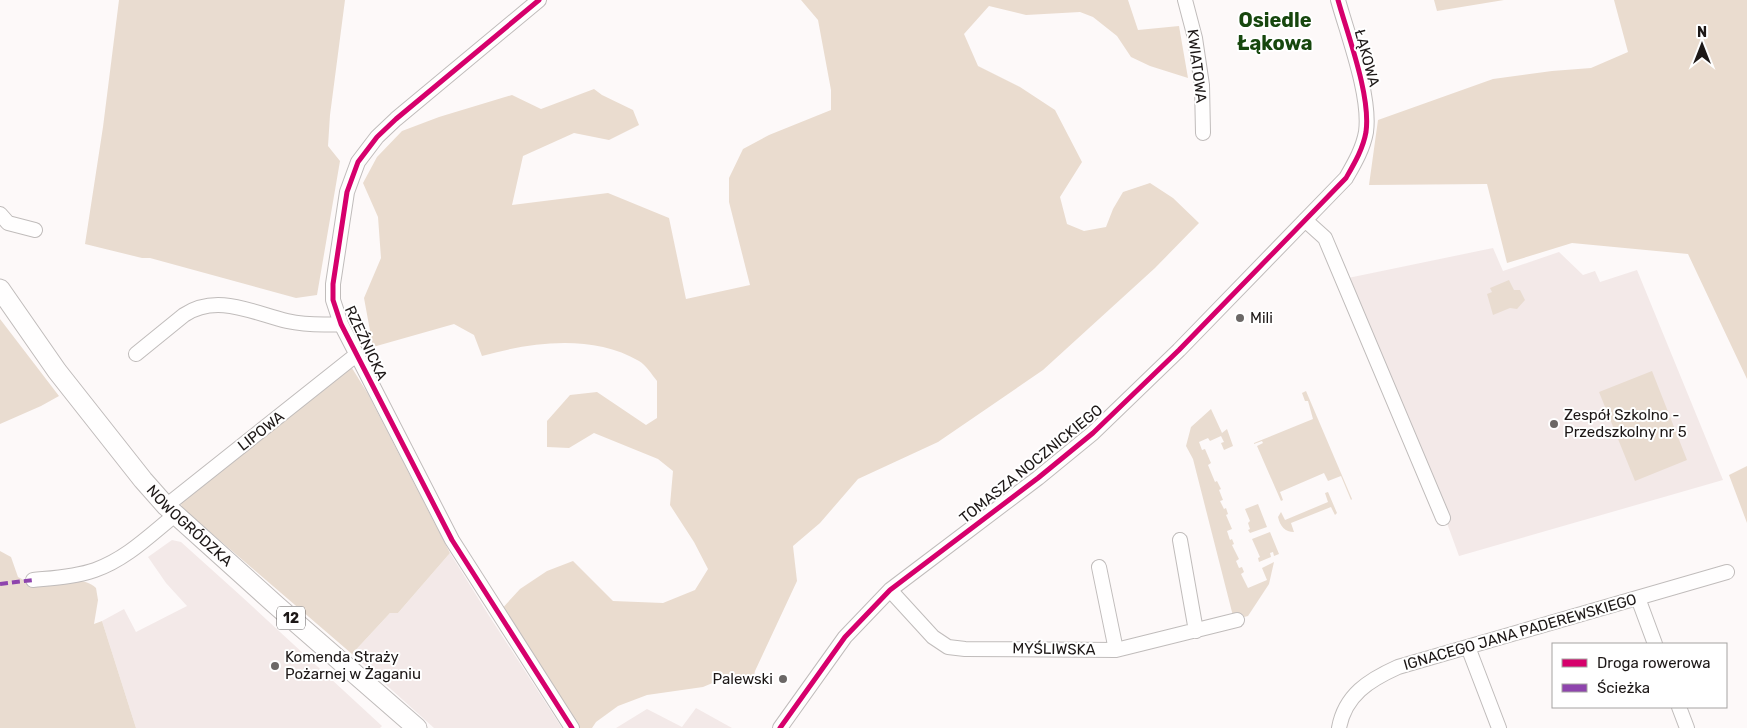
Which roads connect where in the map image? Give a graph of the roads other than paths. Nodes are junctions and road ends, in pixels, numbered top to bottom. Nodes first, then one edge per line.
1 (538, 0) edge
2 (1185, 0) edge
3 (1338, 0) edge
4 (1203, 133) dead end
5 (1346, 178) joint
6 (0, 214) edge
7 (1305, 220) junction
8 (35, 230) dead end
9 (0, 289) edge
10 (341, 324) junction
11 (136, 354) dead end
12 (356, 355) junction
13 (170, 511) junction
14 (1443, 518) dead end
15 (1180, 540) dead end
16 (1099, 567) dead end
17 (1727, 572) dead end
18 (33, 580) dead end
19 (890, 590) junction
20 (1638, 598) junction
21 (1238, 620) dead end
22 (1196, 631) junction
23 (1656, 643) edge
24 (1468, 646) junction
25 (1116, 650) junction
26 (1679, 708) edge
27 (417, 728) edge
28 (572, 728) edge
29 (780, 728) edge
30 (1339, 728) edge
31 (1499, 728) edge
32 (1688, 728) edge

1 - 10 street, RZEŹNICKA
2 - 4 street, KWIATOWA
3 - 5 street, ŁĄKOWA
5 - 7 street, TOMASZA NOCZNICKIEGO
6 - 8 street
7 - 14 street
7 - 19 street, TOMASZA NOCZNICKIEGO
9 - 13 main road, NOWOGRÓDZKA / 12
10 - 11 street, RZEŹNICKA
10 - 12 street, RZEŹNICKA
12 - 13 street, LIPOWA
12 - 28 street, RZEŹNICKA
13 - 18 street, LIPOWA
13 - 27 main road, NOWOGRÓDZKA / 12
15 - 22 street
16 - 25 street
17 - 20 street, IGNACEGO JANA PADEREWSKIEGO
19 - 25 street, MYŚLIWSKA
19 - 29 street, TOMASZA NOCZNICKIEGO
20 - 23 street
20 - 24 street, IGNACEGO JANA PADEREWSKIEGO
21 - 22 street, MYŚLIWSKA
22 - 25 street, MYŚLIWSKA
24 - 30 street, IGNACEGO JANA PADEREWSKIEGO
24 - 31 street
26 - 32 street

